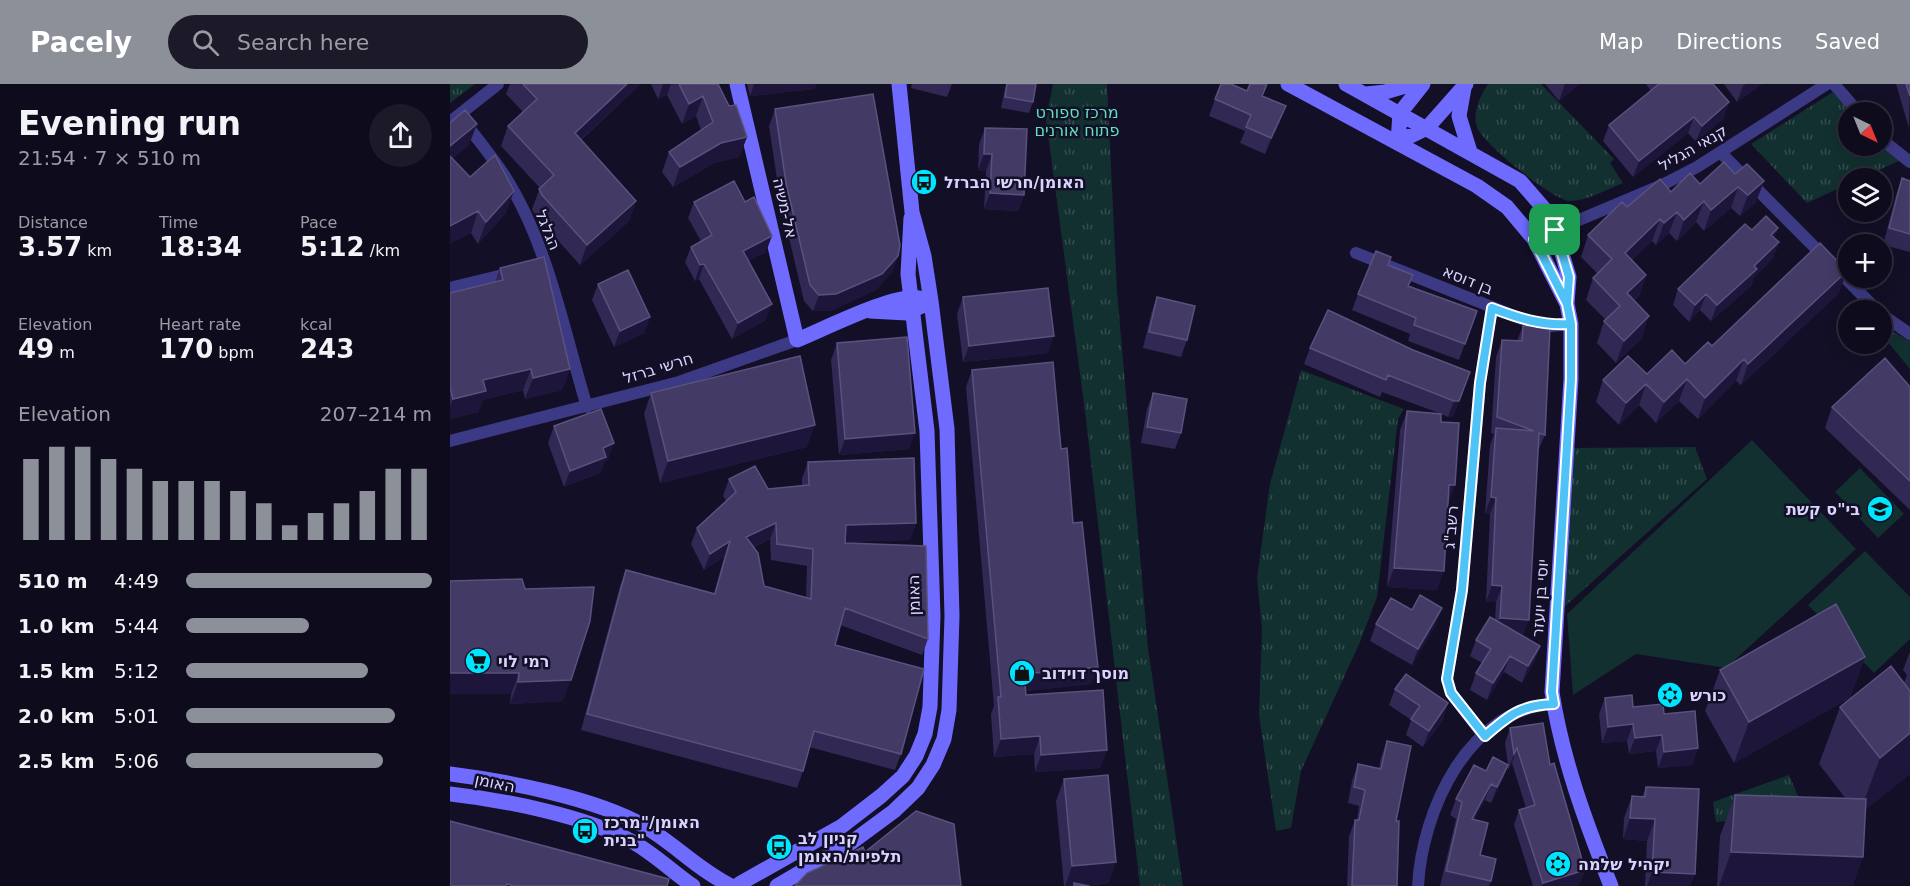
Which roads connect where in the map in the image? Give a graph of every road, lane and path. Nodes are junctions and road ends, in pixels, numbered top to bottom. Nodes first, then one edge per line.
1 (498, 84) edge
2 (737, 84) edge
3 (893, 84) edge
4 (899, 84) edge
5 (1288, 84) edge
6 (1346, 84) edge
7 (1412, 84) edge
8 (1423, 84) edge
9 (1466, 84) edge
10 (1827, 84) edge
11 (1834, 84) edge
12 (1366, 94) junction
13 (1849, 102) edge
14 (1400, 112) junction
15 (900, 114) junction
16 (454, 118) edge
17 (1428, 128) junction
18 (1398, 142) junction
19 (1892, 148) edge
20 (1470, 152) junction
21 (1721, 153) junction
22 (1910, 162) edge
23 (912, 212) junction
24 (1555, 230) junction
25 (1534, 239) junction
26 (1356, 253) dead end
27 (534, 267) junction
28 (450, 288) edge
29 (911, 295) junction
30 (1867, 300) edge
31 (931, 301) junction
32 (1567, 304) junction
33 (1492, 308) junction
34 (870, 311) junction
35 (913, 312) junction
36 (1892, 322) edge
37 (1571, 324) junction
38 (1910, 334) edge
39 (797, 340) junction
40 (587, 407) junction
41 (450, 441) edge
42 (1554, 704) junction
43 (1485, 736) junction
44 (450, 774) edge
45 (450, 794) edge
46 (737, 885) edge
47 (693, 886) edge
48 (777, 886) edge
49 (1418, 886) edge
50 (1611, 886) edge

1 - 16 street
2 - 39 street, אל-משיה
3 - 15 street, האומן
4 - 15 street, האומן
5 - 18 street, יוסי בן יועזר
6 - 12 street, יוסי בן יועזר
7 - 12 street
8 - 14 street
9 - 17 street
9 - 20 street
10 - 21 street, קנאי הגליל
11 - 13 street
12 - 14 street, יוסי בן יועזר
14 - 17 street, יוסי בן יועזר
14 - 18 street
15 - 23 street, האומן
16 - 27 street, הגלגל
17 - 18 street
17 - 20 street, יוסי בן יועזר
18 - 25 street, יוסי בן יועזר
19 - 22 street
20 - 24 street, יוסי בן יועזר
21 - 24 street, קנאי הגליל
21 - 30 street
23 - 29 street, האומן
23 - 31 street, האומן
24 - 25 street, קנאי הגליל
24 - 32 street, יוסי בן יועזר
25 - 32 street, יוסי בן יועזר
26 - 33 street, בן דוסא
27 - 28 street
27 - 40 street, הגלגל
29 - 31 street
29 - 34 street, חרשי ברזל
29 - 35 street, האומן
31 - 35 street
31 - 48 street, האומן
32 - 37 street, יוסי בן יועזר
33 - 37 street, בן דוסא
33 - 43 street, רשב"ג
34 - 35 street, חרשי ברזל
34 - 39 street, חרשי ברזל
35 - 46 street, האומן
36 - 38 street
37 - 42 street, יוסי בן יועזר
39 - 40 street, חרשי ברזל
40 - 41 street, חרשי ברזל
42 - 43 street
42 - 50 street, יוסי בן יועזר
43 - 49 street
44 - 46 street, האומן
45 - 47 street, האומן

